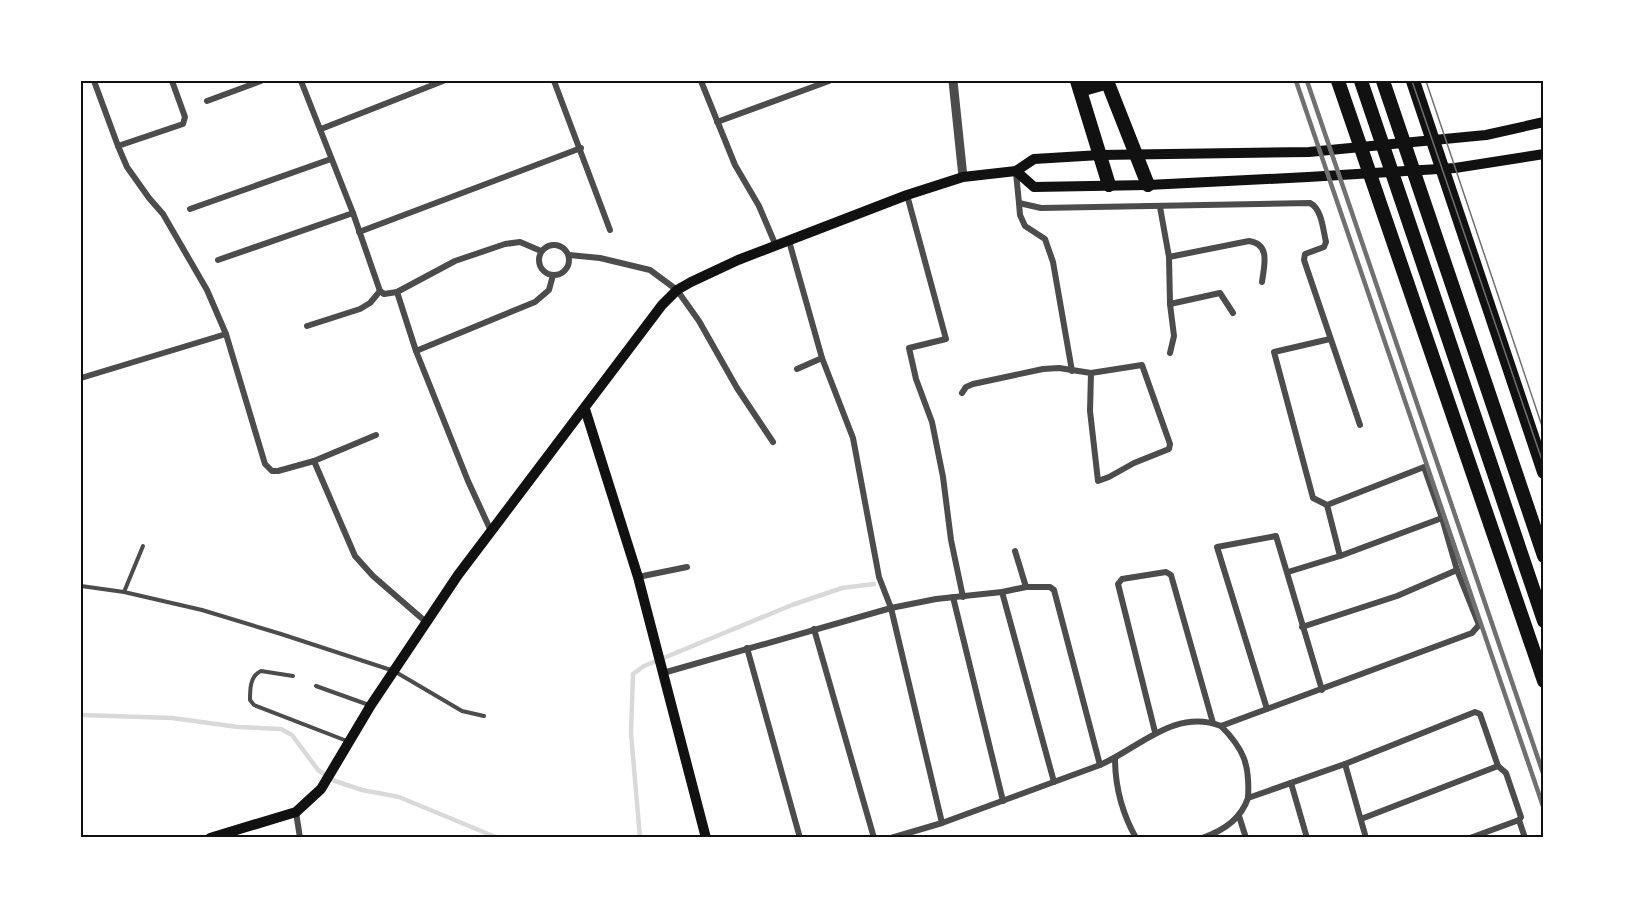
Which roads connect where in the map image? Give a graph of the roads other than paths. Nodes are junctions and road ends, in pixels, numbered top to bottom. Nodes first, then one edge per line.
1 (94, 81) edge
2 (172, 81) edge
3 (261, 81) edge
4 (301, 81) edge
5 (443, 81) edge
6 (554, 81) edge
7 (701, 81) edge
8 (829, 81) edge
9 (953, 81) edge
10 (1338, 81) edge
11 (1361, 81) edge
12 (1383, 81) edge
13 (1413, 81) edge
14 (1108, 82) edge
15 (1078, 85) edge
16 (207, 101) dead end
17 (717, 122) junction
18 (1544, 122) edge
19 (321, 129) junction
20 (118, 146) junction
21 (580, 148) junction
22 (1544, 154) edge
23 (1100, 155) junction
24 (1138, 156) junction
25 (331, 159) junction
26 (1016, 171) junction
27 (963, 177) junction
28 (1109, 185) junction
29 (1148, 185) junction
30 (907, 195) junction
31 (1019, 203) junction
32 (1160, 207) junction
33 (190, 209) dead end
34 (353, 213) junction
35 (610, 230) dead end
36 (359, 232) junction
37 (789, 241) junction
38 (776, 246) junction
39 (541, 251) junction
40 (569, 255) junction
41 (1169, 257) junction
42 (218, 260) dead end
43 (554, 275) junction
44 (1262, 282) dead end
45 (677, 290) junction
46 (380, 291) junction
47 (397, 292) junction
48 (1170, 304) junction
49 (1233, 313) dead end
50 (307, 326) dead end
51 (226, 334) junction
52 (1330, 339) junction
53 (416, 351) junction
54 (1170, 352) dead end
55 (822, 358) junction
56 (797, 369) dead end
57 (1072, 371) junction
58 (1091, 373) junction
59 (81, 378) edge
60 (962, 393) dead end
61 (585, 409) junction
62 (1360, 425) dead end
63 (376, 435) dead end
64 (773, 442) dead end
65 (314, 461) junction
66 (1544, 472) edge
67 (1327, 505) junction
68 (1442, 518) junction
69 (491, 531) junction
70 (143, 546) dead end
71 (1015, 551) dead end
72 (1340, 556) junction
73 (1544, 556) edge
74 (687, 567) dead end
75 (1457, 570) junction
76 (1288, 572) junction
77 (638, 577) junction
78 (81, 586) edge
79 (1026, 586) junction
80 (124, 592) junction
81 (1002, 592) junction
82 (953, 597) junction
83 (963, 597) junction
84 (891, 608) junction
85 (1544, 621) edge
86 (426, 622) junction
87 (1302, 627) junction
88 (814, 629) junction
89 (747, 648) junction
90 (662, 670) junction
91 (394, 671) junction
92 (293, 676) dead end
93 (1544, 681) edge
94 (316, 686) dead end
95 (1322, 690) junction
96 (371, 705) junction
97 (1267, 709) junction
98 (484, 716) dead end
99 (1213, 723) junction
100 (1221, 726) junction
101 (1155, 732) junction
102 (350, 742) junction
103 (1115, 758) junction
104 (1345, 764) junction
105 (1100, 765) junction
106 (1498, 766) junction
107 (1054, 782) junction
108 (1291, 783) junction
109 (1248, 798) junction
110 (1003, 801) junction
111 (296, 812) junction
112 (1239, 816) junction
113 (1361, 819) junction
114 (1519, 820) junction
115 (942, 823) junction
116 (210, 838) edge
117 (300, 838) edge
118 (706, 838) edge
119 (801, 838) edge
120 (874, 838) edge
121 (891, 838) edge
122 (1136, 838) edge
123 (1202, 838) edge
124 (1246, 838) edge
125 (1307, 838) edge
126 (1366, 838) edge
127 (1470, 838) edge
128 (1525, 838) edge

1 - 20 street
2 - 20 street
3 - 16 street
4 - 19 street
5 - 19 street
6 - 21 street
7 - 17 street
8 - 17 street
9 - 27 street
10 - 93 highway
11 - 85 highway
12 - 73 highway
13 - 66 highway
14 - 15 highway
14 - 24 highway
15 - 23 highway
17 - 38 street
18 - 24 main road
19 - 25 street
20 - 51 street
21 - 35 street
21 - 36 street
22 - 29 main road
23 - 24 main road
23 - 26 main road
23 - 28 highway
24 - 29 highway
25 - 33 street
25 - 34 street
26 - 27 main road
26 - 28 main road
26 - 31 street
27 - 30 main road
28 - 29 main road
30 - 37 main road
30 - 83 street
31 - 32 street
31 - 57 street
32 - 41 street
32 - 52 street
34 - 36 street
34 - 42 street
36 - 46 street
37 - 38 main road
37 - 55 street
38 - 45 main road
39 - 40 street
39 - 43 street
39 - 47 street
40 - 43 street
40 - 45 street
41 - 44 street
41 - 48 street
43 - 53 street
45 - 61 main road
45 - 64 street
46 - 47 street
46 - 50 street
47 - 53 street
48 - 49 street
48 - 54 street
51 - 59 street
51 - 65 street
52 - 62 street
52 - 67 street
53 - 69 street
55 - 56 street
55 - 84 street
57 - 58 street
57 - 60 street
58 - 58 street
61 - 69 main road
61 - 77 main road
63 - 65 street
65 - 86 street
67 - 68 street
67 - 72 street
68 - 72 street
68 - 75 street
69 - 86 main road
70 - 80 lane
71 - 79 street
72 - 76 street
74 - 77 street
75 - 87 street
75 - 95 street
76 - 87 street
76 - 97 street
77 - 90 main road
78 - 80 lane
79 - 81 street
79 - 105 street
80 - 91 lane
81 - 83 street
81 - 107 street
82 - 83 street
82 - 84 street
82 - 110 street
84 - 88 street
84 - 115 street
86 - 91 main road
87 - 95 street
88 - 89 street
88 - 120 street
89 - 90 street
89 - 119 street
90 - 118 main road
91 - 96 main road
91 - 98 lane
92 - 102 lane
94 - 96 lane
95 - 97 street
96 - 102 main road
97 - 100 street
99 - 100 street
99 - 101 street
99 - 101 street
100 - 109 street
101 - 103 street
102 - 111 main road
103 - 105 street
103 - 122 street
104 - 106 street
104 - 108 street
104 - 113 street
105 - 107 street
106 - 113 street
106 - 114 street
107 - 110 street
108 - 109 street
108 - 125 street
109 - 112 street
110 - 115 street
111 - 116 main road
111 - 117 street
112 - 123 street
112 - 124 street
113 - 126 street
114 - 127 street
114 - 128 street
115 - 121 street

